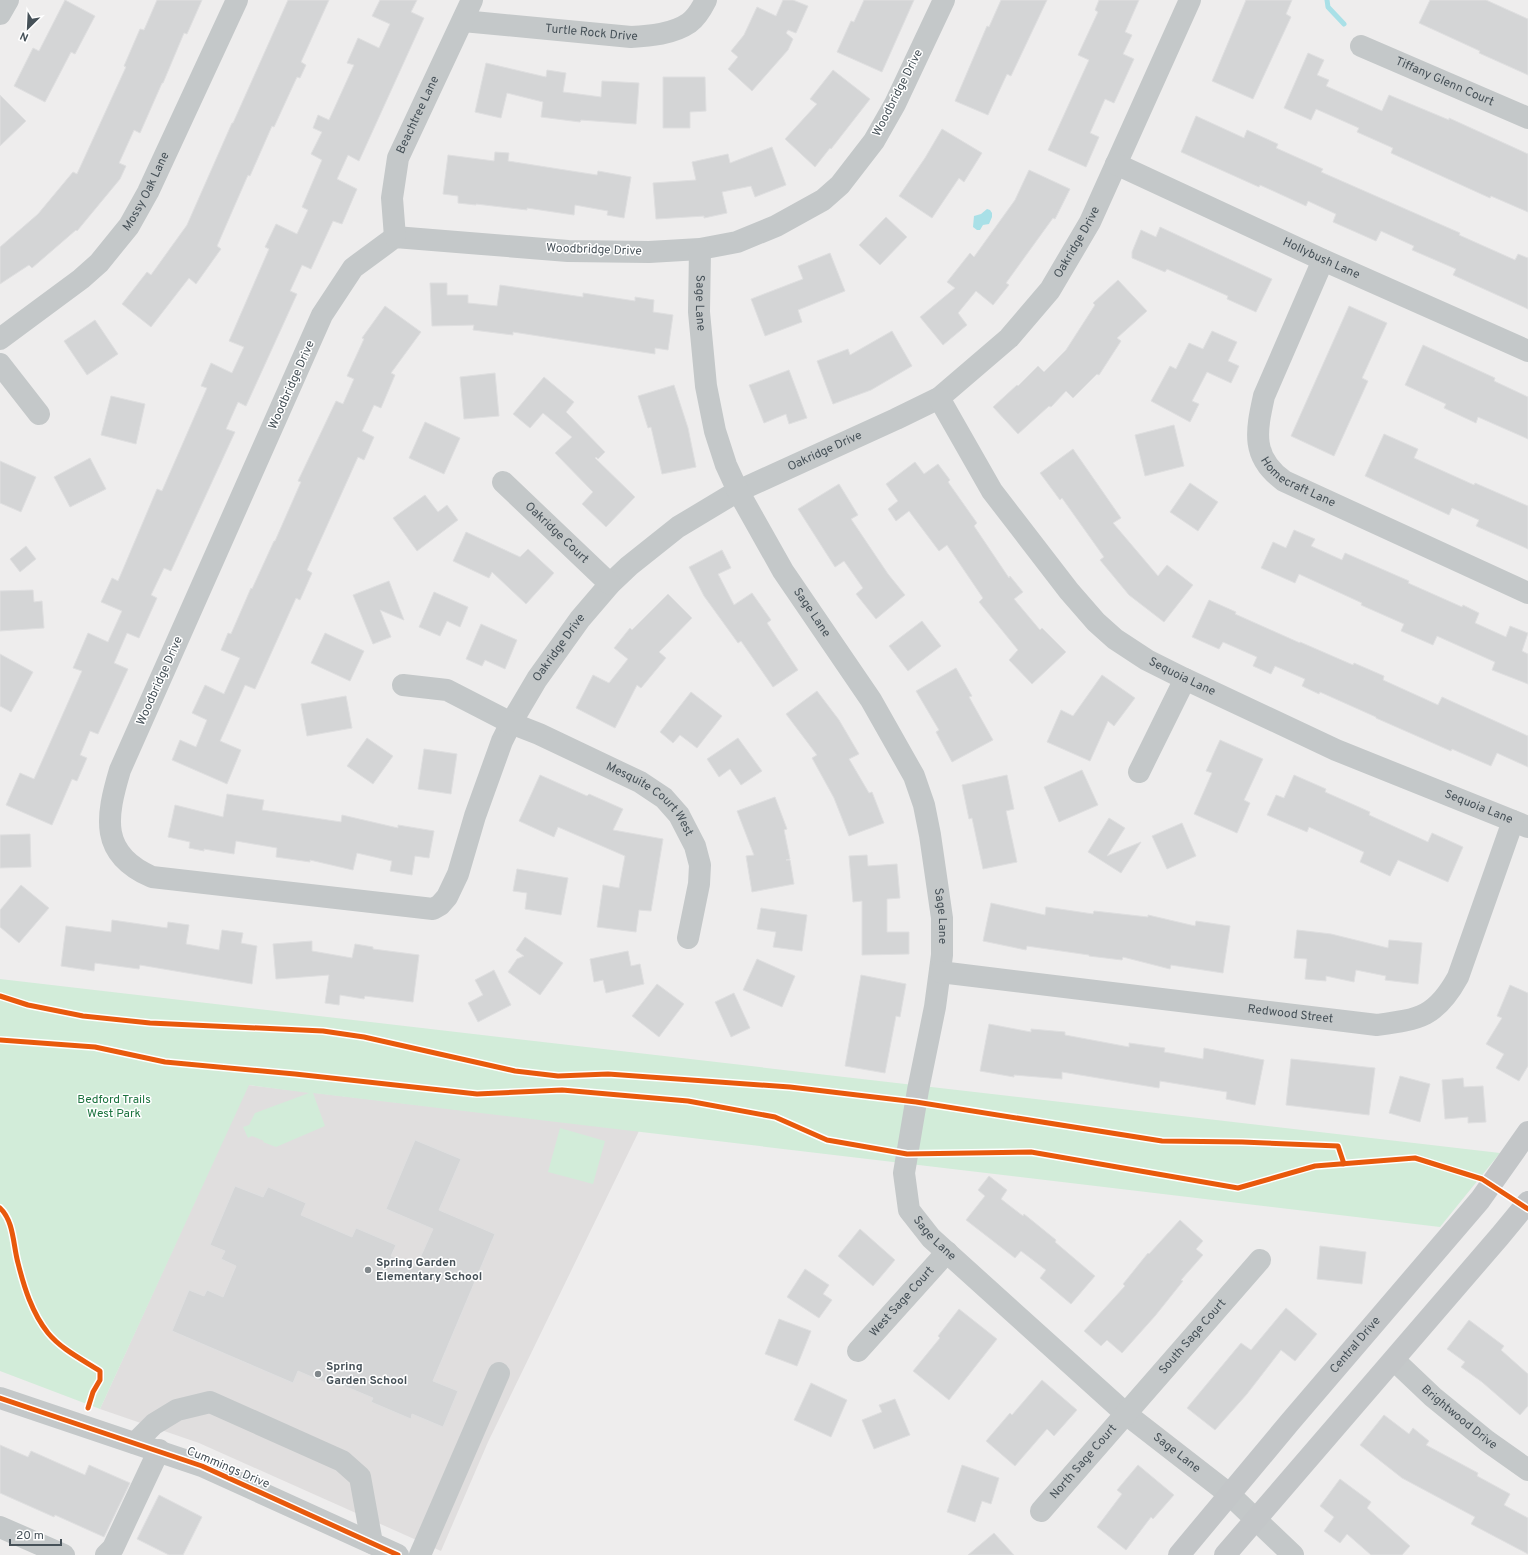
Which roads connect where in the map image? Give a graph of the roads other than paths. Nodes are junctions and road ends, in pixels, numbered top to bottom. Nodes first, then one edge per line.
1 (8, 0) edge
2 (237, 0) edge
3 (472, 0) edge
4 (706, 0) edge
5 (944, 0) edge
6 (1190, 0) edge
7 (0, 14) edge
8 (462, 21) junction
9 (1361, 46) dead end
10 (1528, 118) edge
11 (1116, 164) junction
12 (395, 237) junction
13 (700, 249) junction
14 (1323, 260) junction
15 (0, 339) edge
16 (1528, 351) edge
17 (0, 364) edge
18 (939, 398) junction
19 (39, 414) dead end
20 (504, 482) dead end
21 (738, 491) junction
22 (610, 584) junction
23 (1528, 593) edge
24 (1185, 679) junction
25 (403, 685) dead end
26 (511, 723) junction
27 (1139, 772) dead end
28 (1521, 824) edge
29 (451, 890) joint
30 (688, 938) dead end
31 (940, 972) junction
32 (1528, 1132) edge
33 (1528, 1202) edge
34 (947, 1252) junction
35 (1260, 1260) dead end
36 (858, 1351) dead end
37 (1394, 1360) junction
38 (499, 1373) dead end
39 (0, 1398) edge
40 (1126, 1414) junction
41 (135, 1443) junction
42 (159, 1450) junction
43 (1527, 1467) edge
44 (1229, 1494) junction
45 (1041, 1511) dead end
46 (1255, 1519) junction
47 (0, 1527) edge
48 (372, 1543) junction
49 (64, 1555) edge
50 (106, 1555) edge
51 (398, 1555) edge
52 (420, 1555) edge
53 (1179, 1555) edge
54 (1225, 1555) edge
55 (1293, 1555) edge

1 - 7 street
2 - 15 street, Mossy Oak Lane
3 - 8 street, Beachtree Lane
4 - 8 street, Turtle Rock Drive
5 - 13 street, Woodbridge Drive
6 - 11 street, Oakridge Drive
8 - 12 street, Beachtree Lane
9 - 10 street, Tiffany Glenn Court
11 - 14 street, Hollybush Lane
11 - 18 street, Oakridge Drive
12 - 13 street, Woodbridge Drive
12 - 29 street, Woodbridge Drive
13 - 21 street, Sage Lane
14 - 16 street, Hollybush Lane
14 - 23 street, Homecraft Lane
17 - 19 street
18 - 21 street, Oakridge Drive
18 - 24 street, Sequoia Lane
20 - 22 street, Oakridge Court
21 - 22 street, Oakridge Drive
21 - 31 street, Sage Lane
22 - 26 street, Oakridge Drive
24 - 27 street
24 - 28 street, Sequoia Lane
25 - 26 street, Mesquite Court West
26 - 29 street, Oakridge Drive
26 - 30 street, Mesquite Court West
28 - 31 street, Redwood Street
31 - 34 street, Sage Lane
32 - 44 main road, Central Drive
33 - 37 main road
34 - 36 street, West Sage Court
34 - 40 street, Sage Lane
35 - 40 street, South Sage Court
37 - 43 street, Brightwood Drive
37 - 46 main road
38 - 52 street
39 - 41 street, Cummings Drive
40 - 44 street, Sage Lane
40 - 45 street, North Sage Court
41 - 42 street, Cummings Drive
41 - 48 street
42 - 48 street, Cummings Drive
42 - 50 street
44 - 46 street, Sage Lane
44 - 53 main road, Central Drive
46 - 54 main road
46 - 55 street, Sage Lane
47 - 49 street
48 - 51 street, Cummings Drive

